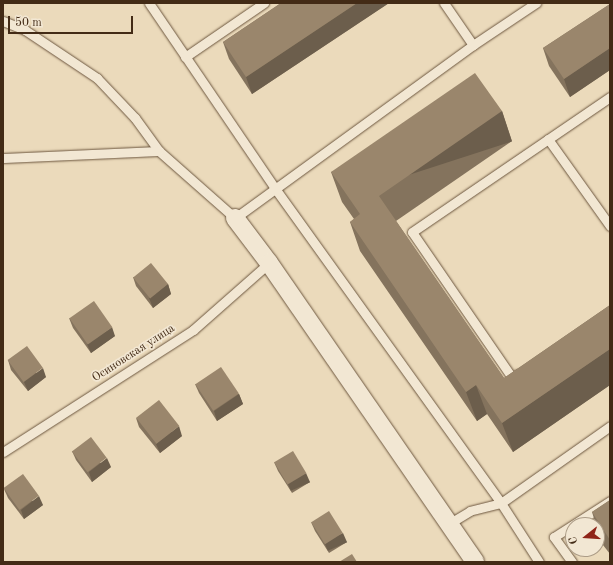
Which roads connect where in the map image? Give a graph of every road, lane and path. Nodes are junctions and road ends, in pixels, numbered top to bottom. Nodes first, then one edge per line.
1 (149, 3) edge
2 (264, 3) edge
3 (444, 3) edge
4 (536, 3) edge
5 (3, 20) edge
6 (473, 45) junction
7 (185, 57) junction
8 (610, 97) edge
9 (548, 139) junction
10 (159, 151) junction
11 (3, 158) edge
12 (274, 188) junction
13 (235, 218) junction
14 (610, 226) edge
15 (269, 263) junction
16 (526, 370) edge
17 (610, 426) edge
18 (3, 452) edge
19 (610, 501) edge
20 (501, 503) junction
21 (450, 523) junction
22 (475, 562) edge
23 (539, 562) edge
24 (572, 562) edge

1 - 7 lane
2 - 7 lane
3 - 6 lane
4 - 6 lane
5 - 10 lane
6 - 12 lane
7 - 12 lane
8 - 9 lane
9 - 14 lane
9 - 16 lane
10 - 11 lane
10 - 13 lane
12 - 13 lane
12 - 20 lane
13 - 15 street
15 - 18 lane, Осиновская улица
15 - 21 street
17 - 20 lane
19 - 24 lane
20 - 21 lane
20 - 23 lane
21 - 22 street

